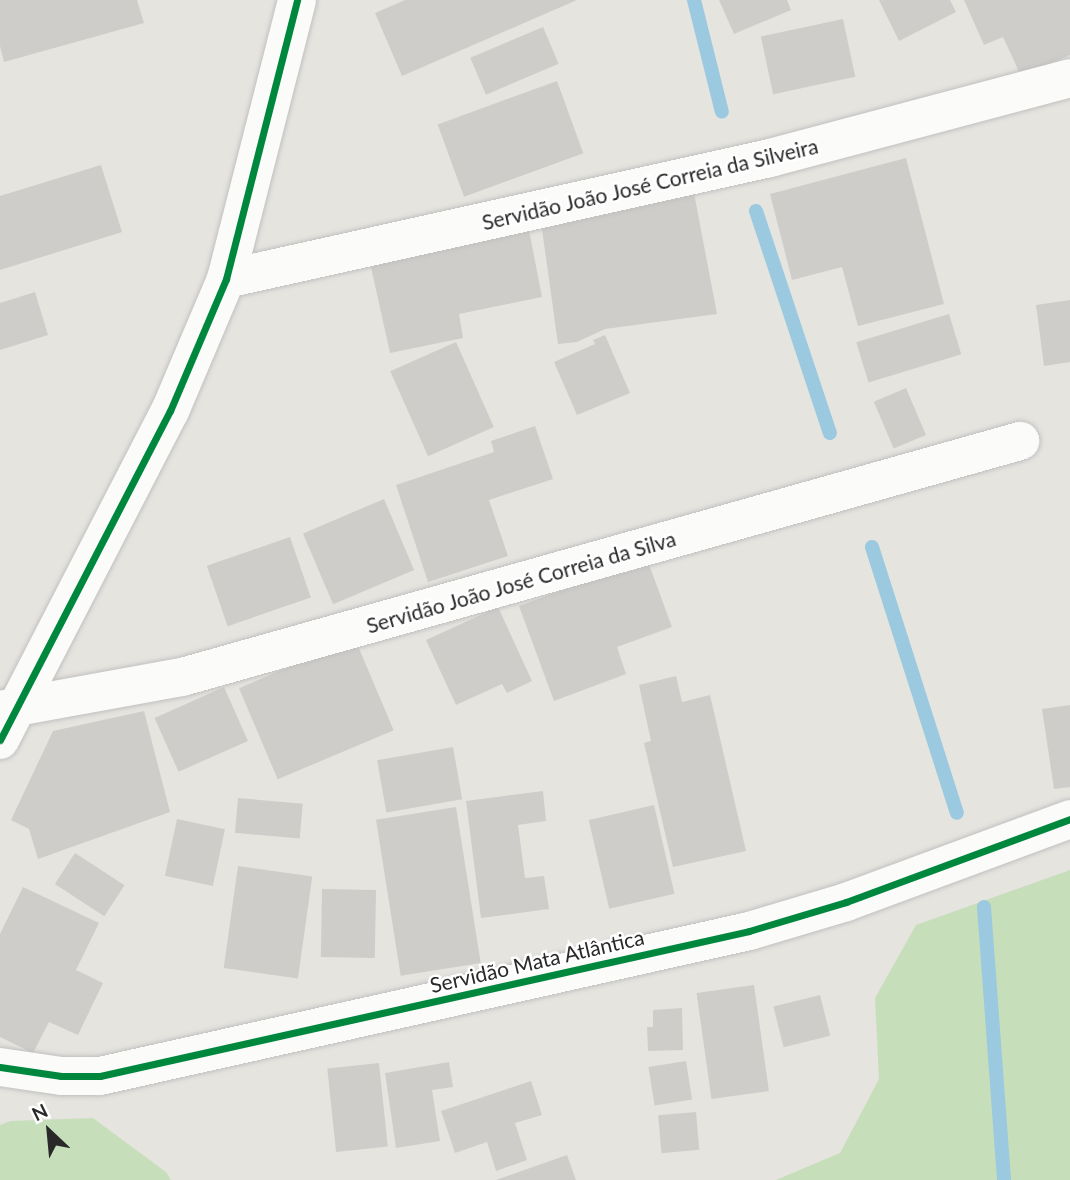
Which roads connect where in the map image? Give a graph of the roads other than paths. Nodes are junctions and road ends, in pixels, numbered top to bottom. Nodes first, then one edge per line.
1 (297, 0) edge
2 (1070, 78) edge
3 (226, 279) junction
4 (1020, 441) dead end
5 (9, 707) edge
6 (0, 740) edge
7 (1070, 819) edge
8 (0, 1067) edge

1 - 3 street
2 - 3 street, Servidão João José Correia da Silveira
3 - 5 street
4 - 5 street, Servidão João José Correia da Silva
5 - 6 street
7 - 8 street, Servidão Mata Atlântica

